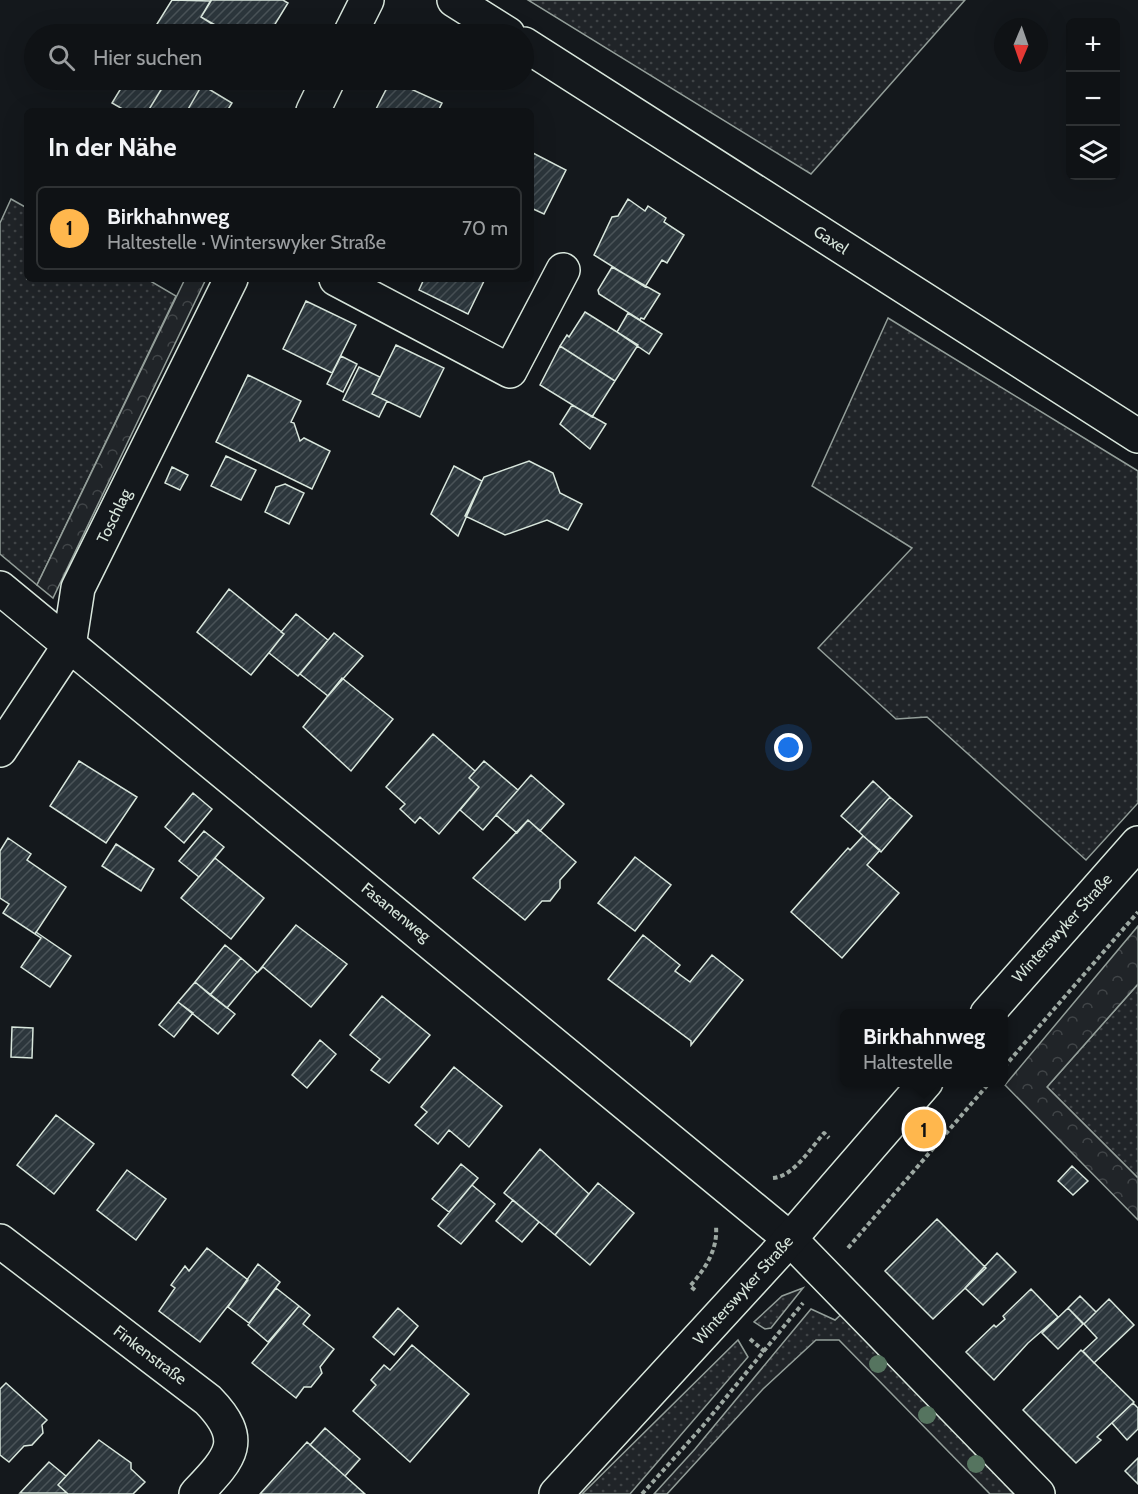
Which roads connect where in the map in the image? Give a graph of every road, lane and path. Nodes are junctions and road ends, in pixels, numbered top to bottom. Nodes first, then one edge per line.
1 (367, 0) edge
2 (454, 0) edge
3 (355, 24) edge
4 (492, 24) edge
5 (534, 50) edge
6 (323, 90) edge
7 (314, 108) edge
8 (563, 270) dead end
9 (230, 282) edge
10 (342, 282) edge
11 (1138, 436) edge
12 (0, 588) edge
13 (69, 646) junction
14 (0, 750) edge
15 (1138, 843) edge
16 (1138, 912) edge
17 (991, 1009) edge
18 (1008, 1062) edge
19 (923, 1087) edge
20 (987, 1087) edge
21 (824, 1133) dead end
22 (771, 1178) dead end
23 (715, 1220) dead end
24 (790, 1239) junction
25 (0, 1240) edge
26 (825, 1276) junction
27 (690, 1286) dead end
28 (195, 1494) edge
29 (556, 1494) edge
30 (642, 1494) edge
31 (1038, 1494) edge

1 - 3 street
2 - 4 street
5 - 11 street, Gaxel
6 - 7 street
8 - 10 street
9 - 13 street, Toschlag
12 - 13 street, Fasanenweg
13 - 14 street, Toschlag
13 - 24 street, Fasanenweg
15 - 17 street, Winterswyker Straße
16 - 18 path
19 - 24 street, Winterswyker Straße
20 - 26 path
21 - 22 path
23 - 27 path
24 - 26 street, Fasanenweg
24 - 29 street, Winterswyker Straße
25 - 28 street, Finkenstraße
26 - 30 path
26 - 31 street, Fasanenweg

